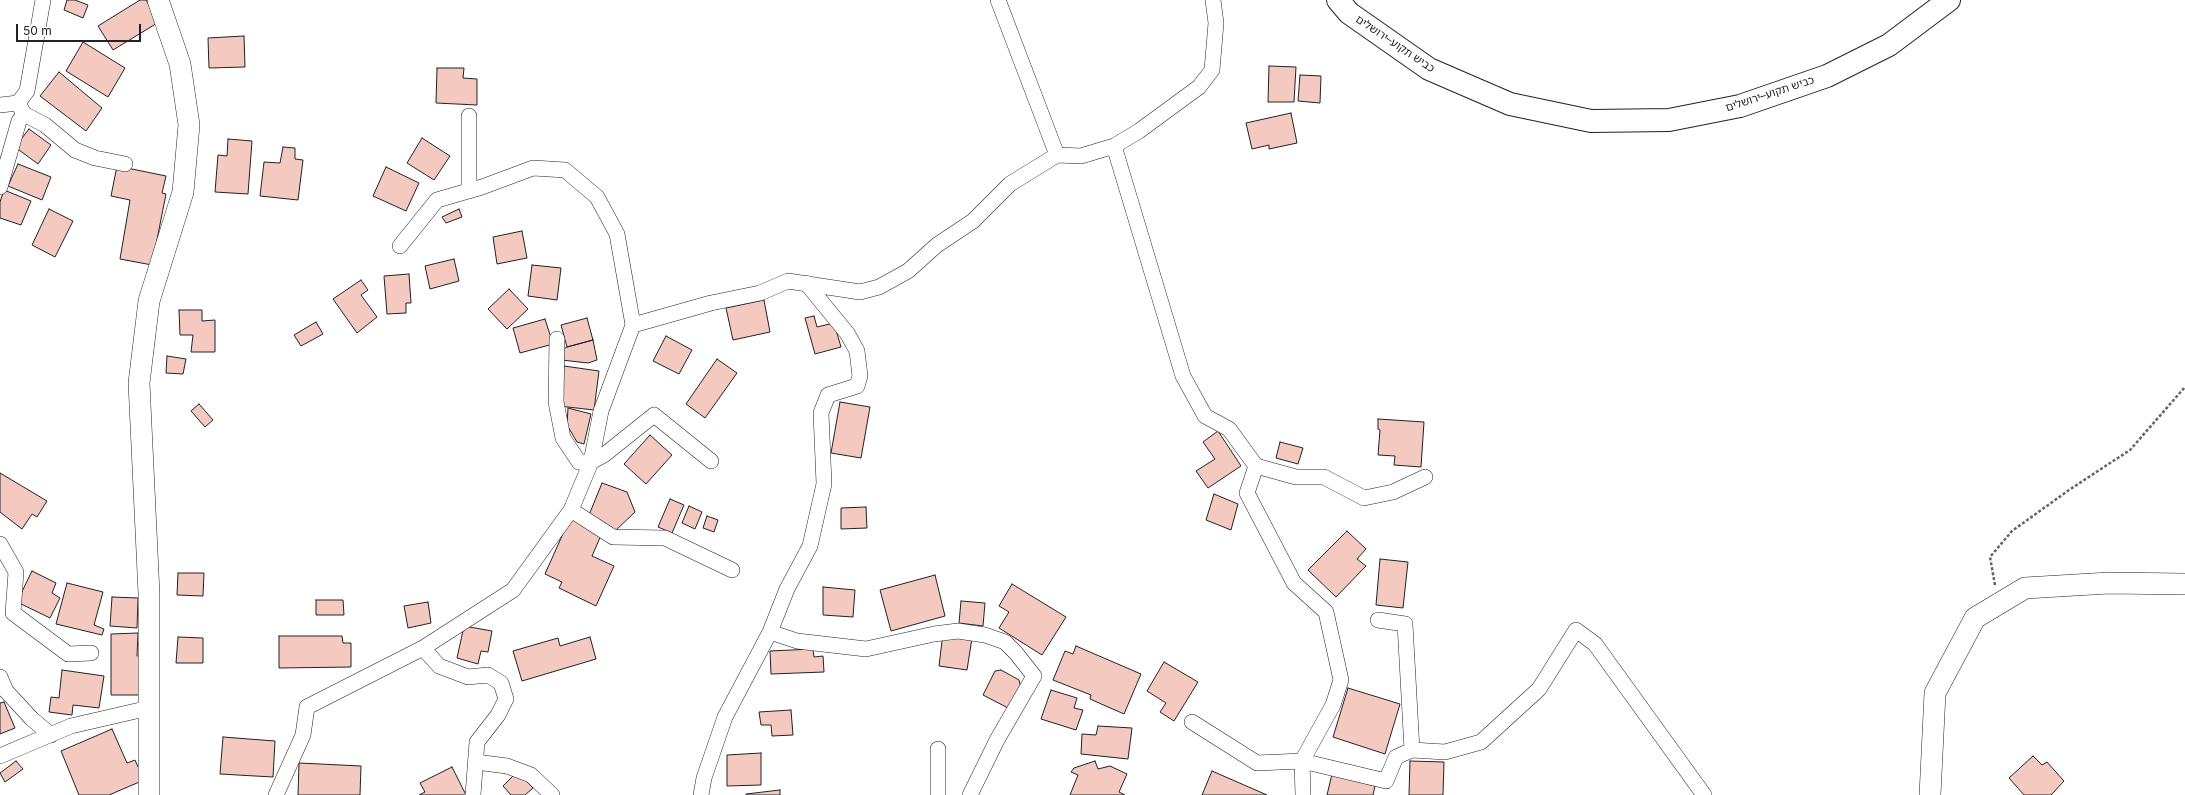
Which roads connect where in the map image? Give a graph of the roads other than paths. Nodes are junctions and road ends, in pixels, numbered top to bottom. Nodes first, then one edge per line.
1 (43, 0) edge
2 (158, 0) edge
3 (998, 0) edge
4 (1213, 0) edge
5 (1338, 0) edge
6 (1949, 0) edge
7 (0, 105) edge
8 (21, 109) junction
9 (469, 116) dead end
10 (1114, 146) junction
11 (1057, 155) junction
12 (125, 164) dead end
13 (0, 187) edge
14 (469, 191) junction
15 (400, 246) dead end
16 (806, 283) junction
17 (633, 325) junction
18 (557, 339) dead end
19 (711, 461) dead end
20 (591, 462) junction
21 (1256, 466) junction
22 (1425, 477) dead end
23 (571, 510) junction
24 (0, 544) edge
25 (732, 570) dead end
26 (2185, 584) edge
27 (1378, 620) dead end
28 (770, 632) junction
29 (423, 648) junction
30 (91, 653) dead end
31 (0, 677) edge
32 (149, 708) junction
33 (1192, 722) dead end
34 (51, 735) junction
35 (938, 749) dead end
36 (1412, 750) junction
37 (0, 756) edge
38 (1302, 761) junction
39 (476, 762) junction
40 (149, 795) edge
41 (276, 795) edge
42 (473, 795) edge
43 (552, 795) edge
44 (701, 795) edge
45 (938, 795) edge
46 (970, 795) edge
47 (1303, 795) edge
48 (1704, 795) edge
49 (1930, 795) edge

1 - 8 street
2 - 32 street
3 - 11 street
4 - 10 street
5 - 6 main road, כביש תקוע–ירושלים
7 - 8 street
8 - 12 street
8 - 13 street
9 - 14 street
10 - 11 street
10 - 21 street
11 - 16 street
14 - 15 street
14 - 17 street
16 - 17 street
16 - 28 street
17 - 20 street
18 - 20 street
19 - 20 street
20 - 23 street
21 - 22 street
21 - 38 street
23 - 25 street
23 - 29 street
24 - 30 street
26 - 49 street
27 - 36 street
28 - 44 street
28 - 46 street
29 - 39 street
29 - 41 street
31 - 34 street
32 - 34 street
32 - 40 street
33 - 38 street
34 - 37 street
35 - 45 street
36 - 38 street
36 - 48 street
38 - 47 street
39 - 42 street
39 - 43 street

